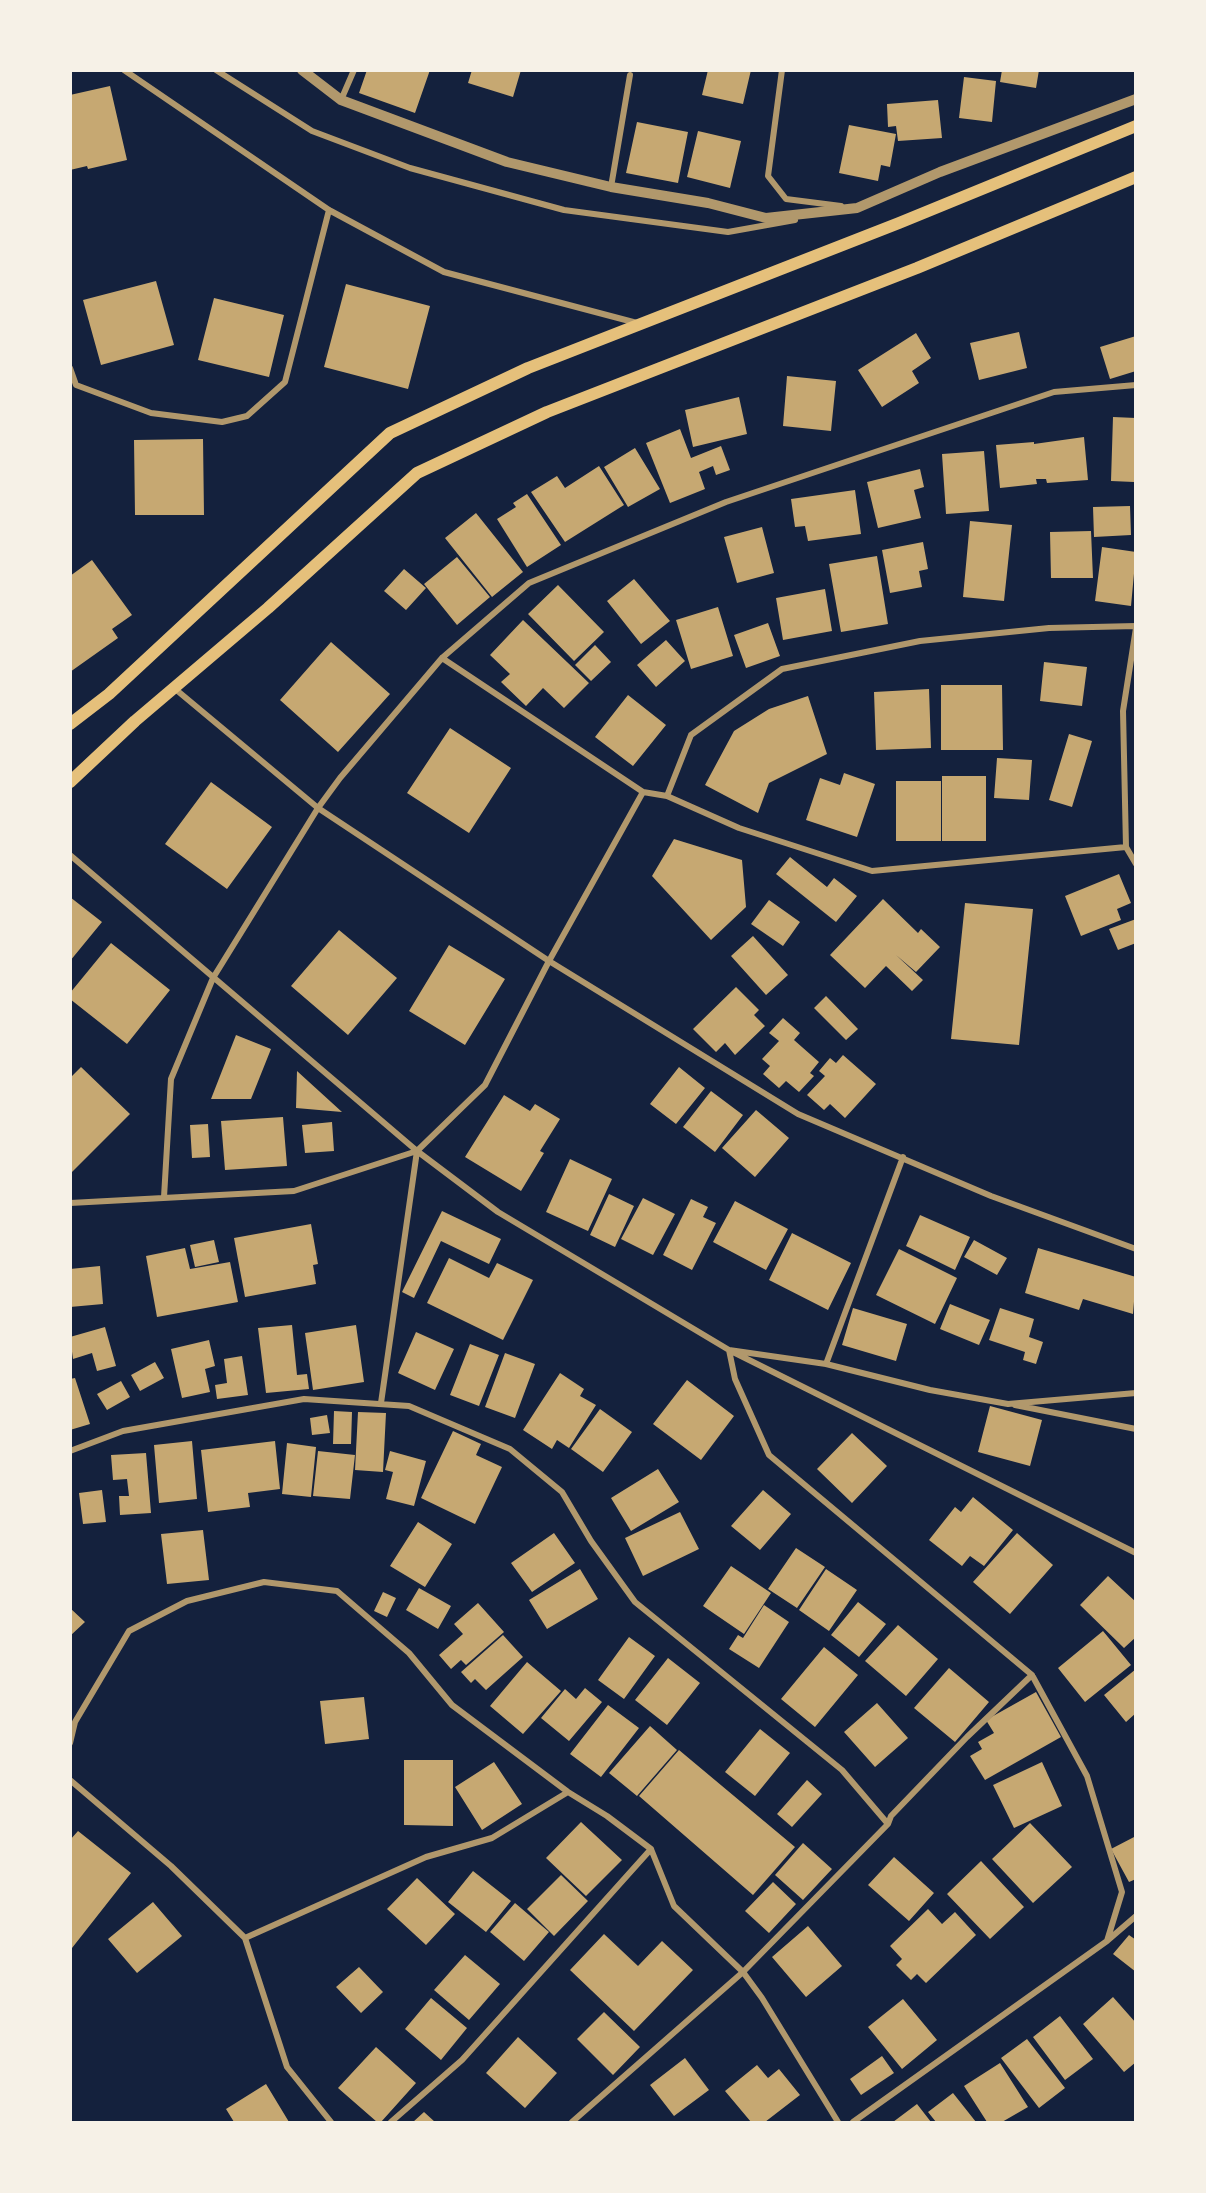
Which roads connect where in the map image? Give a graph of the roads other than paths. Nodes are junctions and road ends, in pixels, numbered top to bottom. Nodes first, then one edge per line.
1 (124, 70) edge
2 (216, 70) edge
3 (303, 70) edge
4 (354, 70) edge
5 (782, 70) edge
6 (630, 75) dead end
7 (1136, 99) edge
8 (341, 100) junction
9 (1136, 126) edge
10 (1136, 177) edge
11 (611, 187) junction
12 (857, 208) junction
13 (329, 210) junction
14 (641, 324) junction
15 (70, 368) edge
16 (1136, 385) edge
17 (1136, 627) edge
18 (442, 658) junction
19 (174, 688) junction
20 (70, 724) edge
21 (70, 782) edge
22 (644, 792) junction
23 (667, 796) junction
24 (318, 808) junction
25 (1126, 847) junction
26 (70, 855) edge
27 (1136, 864) edge
28 (549, 961) junction
29 (213, 978) junction
30 (417, 1151) junction
31 (903, 1156) junction
32 (164, 1197) junction
33 (70, 1203) edge
34 (1136, 1249) edge
35 (729, 1350) junction
36 (826, 1364) junction
37 (1136, 1393) edge
38 (381, 1404) junction
39 (1008, 1404) junction
40 (1136, 1429) edge
41 (70, 1451) edge
42 (1136, 1553) edge
43 (1032, 1675) junction
44 (70, 1743) edge
45 (70, 1780) edge
46 (568, 1792) junction
47 (888, 1824) junction
48 (651, 1849) junction
49 (1136, 1916) edge
50 (245, 1938) junction
51 (1107, 1941) junction
52 (743, 1972) junction
53 (332, 2122) edge
54 (391, 2122) edge
55 (572, 2122) edge
56 (838, 2122) edge
57 (853, 2122) edge

1 - 13 street
2 - 12 street
3 - 8 street
4 - 8 street
5 - 12 street
6 - 11 street
7 - 12 street
8 - 11 street
9 - 14 main road
10 - 19 main road
11 - 12 street
13 - 14 street
13 - 15 street
14 - 20 main road
16 - 18 street
17 - 23 street
17 - 25 street
18 - 22 street
18 - 24 street
19 - 21 main road
19 - 24 street
22 - 23 street
22 - 28 street
23 - 25 street
24 - 28 street
24 - 29 street
25 - 27 street
26 - 29 street
28 - 30 street
28 - 31 street
29 - 30 street
29 - 32 street
30 - 32 street
30 - 35 street
30 - 38 street
31 - 34 street
31 - 36 street
32 - 33 street
35 - 36 street
35 - 42 street
35 - 43 street
36 - 39 street
37 - 39 street
38 - 41 street
38 - 47 street
39 - 40 street
43 - 47 street
43 - 51 street
44 - 46 street
45 - 50 street
46 - 48 street
46 - 50 street
47 - 52 street
48 - 52 street
48 - 54 street
49 - 51 street
50 - 53 street
51 - 57 street
52 - 55 street
52 - 56 street

